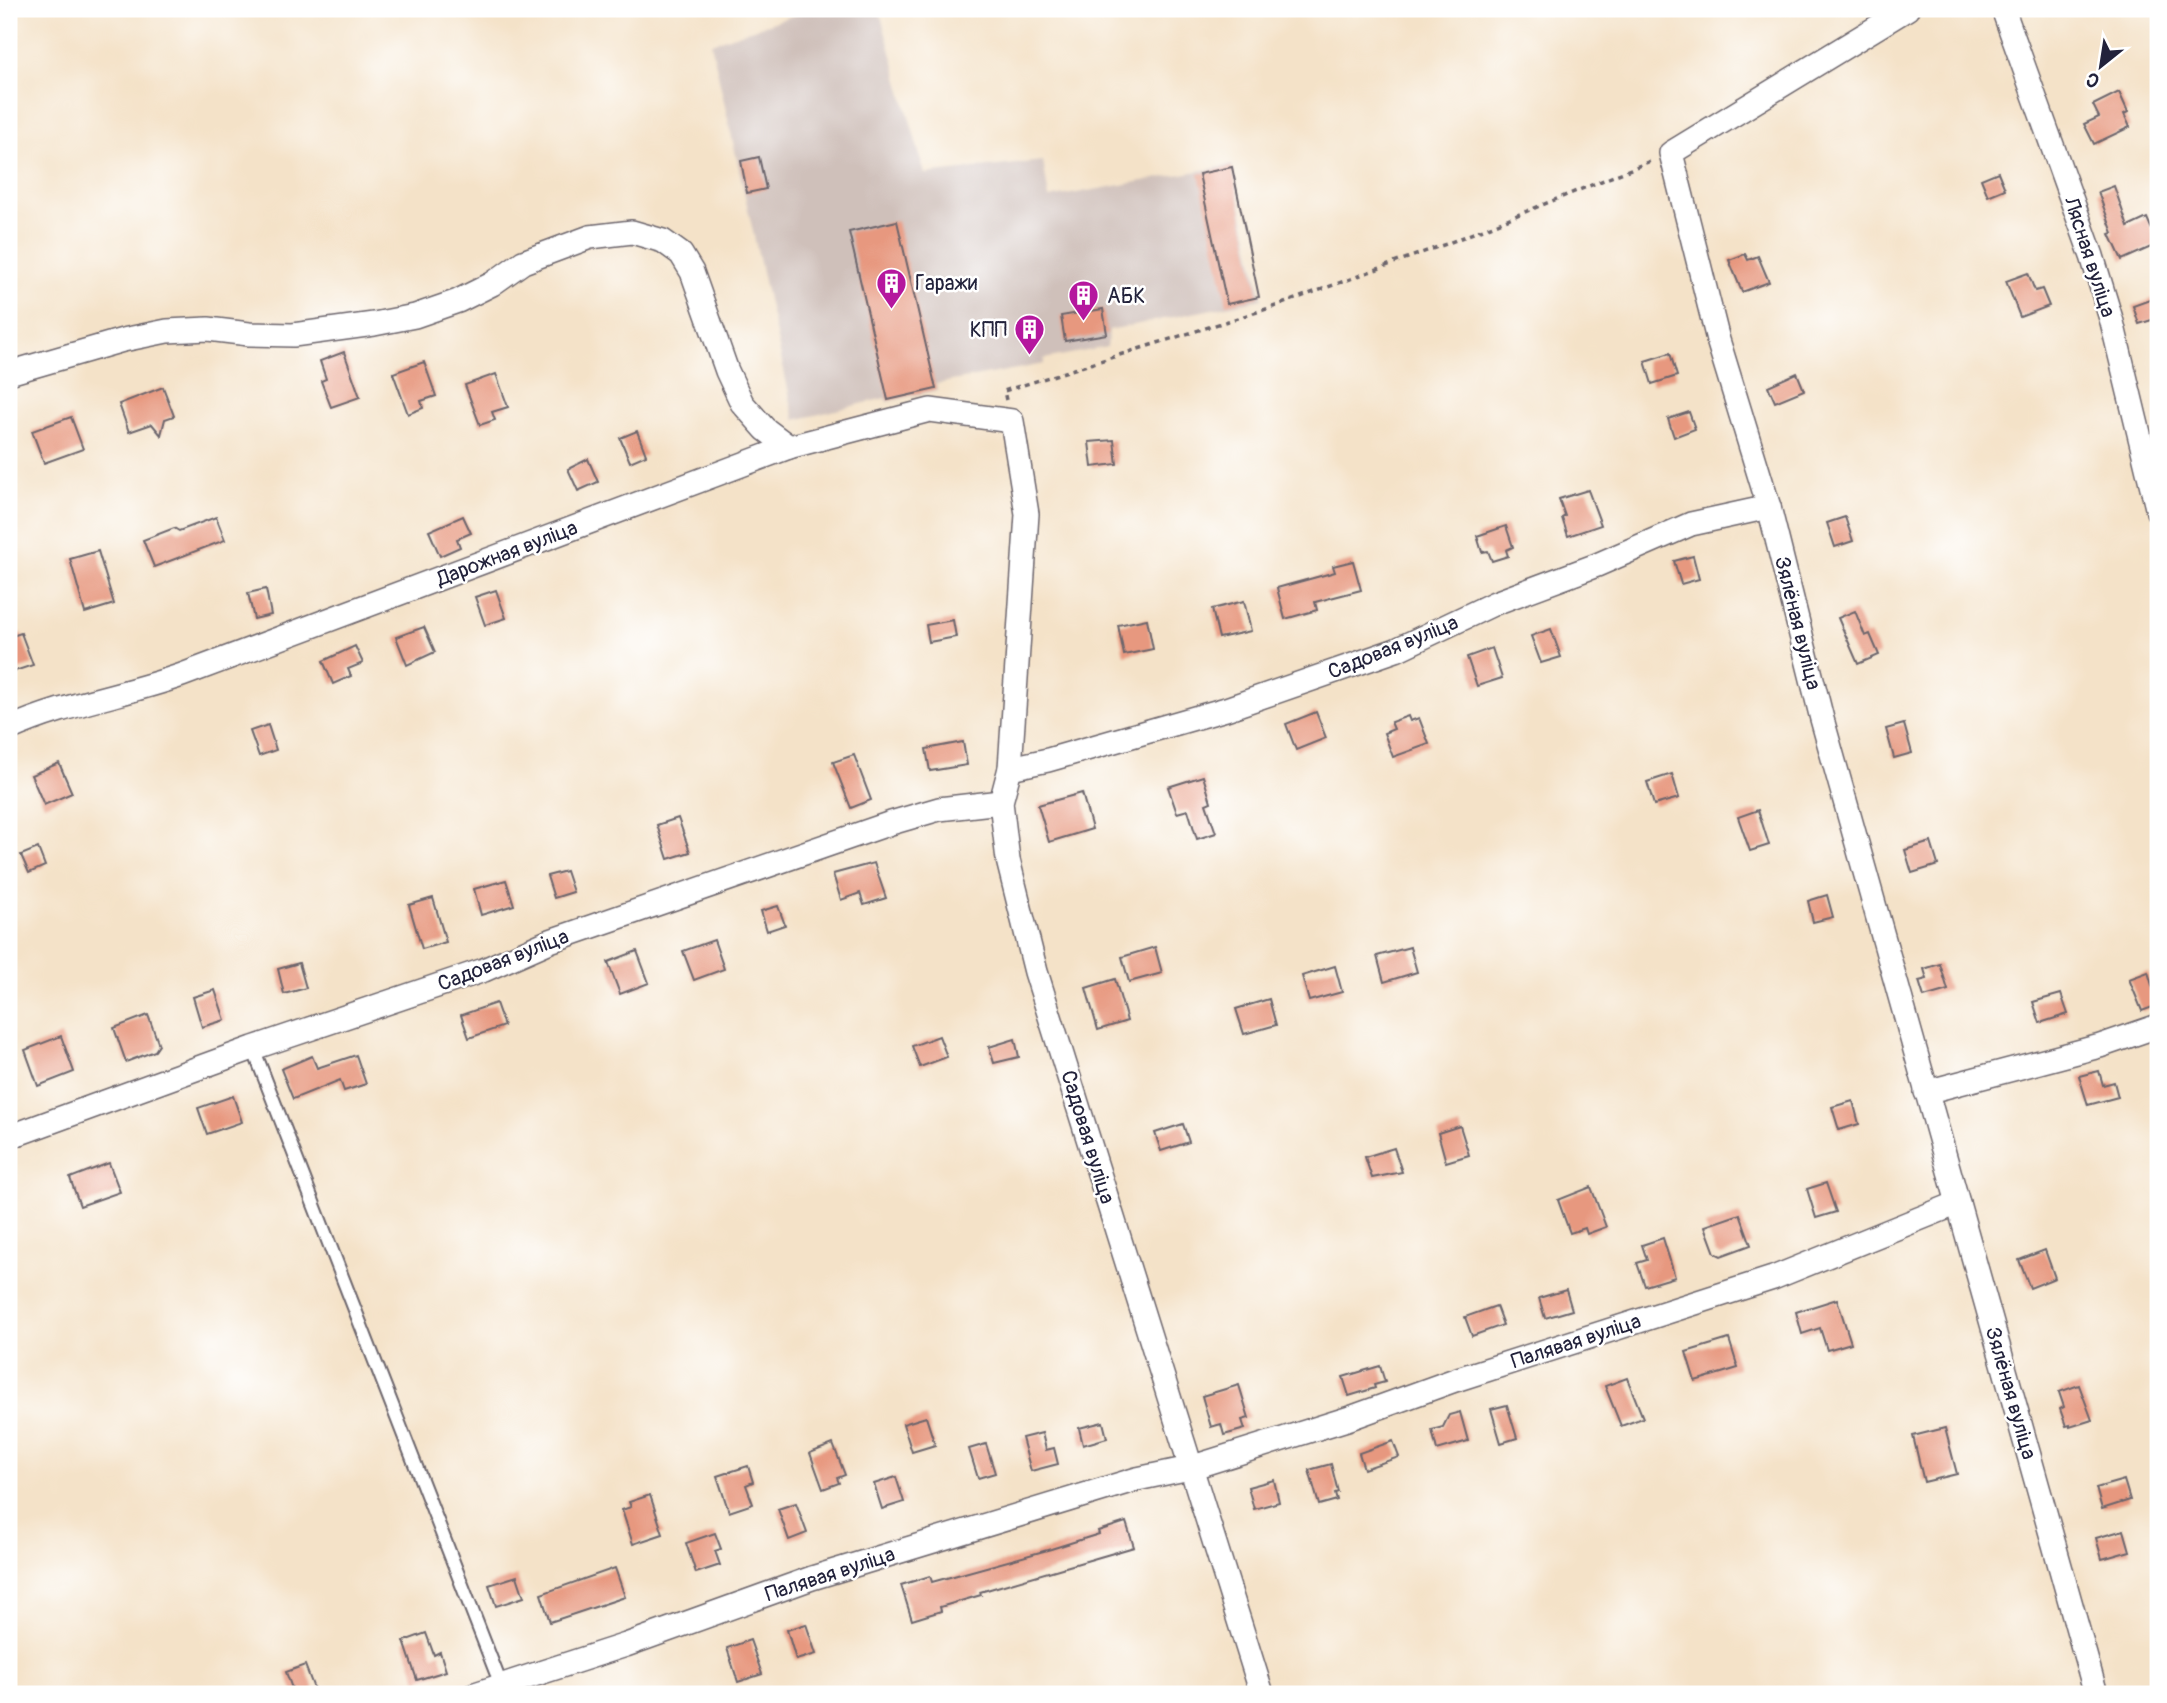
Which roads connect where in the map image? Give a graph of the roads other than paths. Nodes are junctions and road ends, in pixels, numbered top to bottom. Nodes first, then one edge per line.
1 (1907, 9) edge
2 (2003, 9) edge
3 (9, 373) edge
4 (1012, 421) joint
5 (789, 447) junction
6 (1769, 507) junction
7 (2158, 512) edge
8 (9, 729) edge
9 (1010, 768) junction
10 (1001, 802) junction
11 (2158, 1026) edge
12 (253, 1048) junction
13 (1926, 1092) junction
14 (9, 1137) edge
15 (1958, 1203) junction
16 (1190, 1468) junction
17 (502, 1690) edge
18 (475, 1694) edge
19 (1262, 1694) edge
20 (2096, 1694) edge

1 - 6 street, Зялёная вуліца
2 - 7 street, Лясная вуліца
3 - 5 street
4 - 5 street, Дарожная вуліца
4 - 9 street, Садовая вуліца
5 - 8 street, Дарожная вуліца
6 - 9 street, Садовая вуліца
6 - 13 street, Зялёная вуліца
9 - 10 street, Садовая вуліца
10 - 12 street, Садовая вуліца
10 - 16 street, Садовая вуліца
11 - 13 street
12 - 14 street, Садовая вуліца
12 - 17 lane
13 - 15 street, Зялёная вуліца
15 - 16 street, Палявая вуліца
15 - 20 street, Зялёная вуліца
16 - 17 street, Палявая вуліца
16 - 19 street
17 - 18 street, Палявая вуліца

